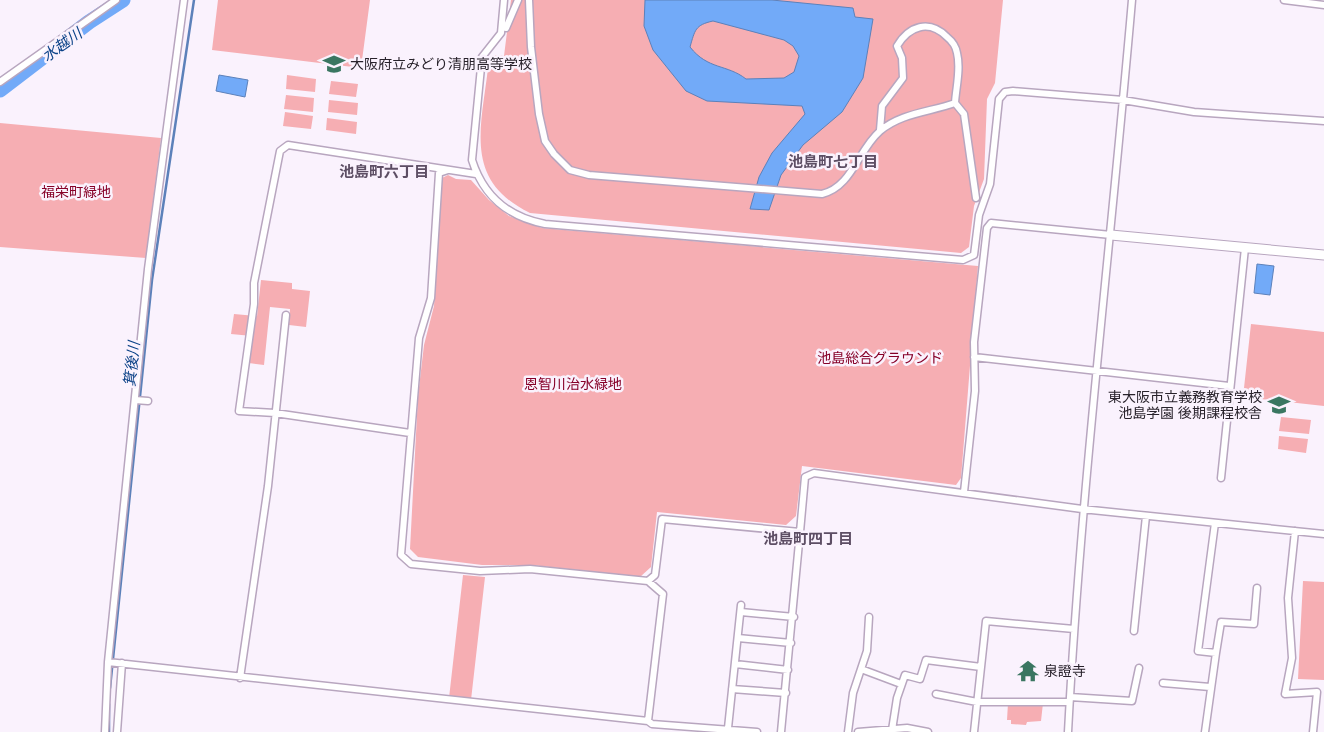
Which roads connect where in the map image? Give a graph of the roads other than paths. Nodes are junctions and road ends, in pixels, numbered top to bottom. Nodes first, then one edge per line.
1 (116, 0) edge
2 (184, 0) edge
3 (504, 0) edge
4 (518, 0) edge
5 (528, 0) edge
6 (1132, 0) edge
7 (1284, 0) edge
8 (1324, 5) edge
9 (506, 28) dead end
10 (0, 82) edge
11 (1123, 100) junction
12 (955, 103) junction
13 (1324, 121) edge
14 (880, 130) junction
15 (448, 170) junction
16 (476, 174) junction
17 (976, 198) dead end
18 (1111, 235) junction
19 (1245, 248) junction
20 (974, 255) junction
21 (1324, 255) edge
22 (984, 264) junction
23 (286, 315) dead end
24 (974, 357) junction
25 (1098, 371) junction
26 (1229, 386) junction
27 (135, 400) junction
28 (148, 401) dead end
29 (276, 413) junction
30 (410, 433) junction
31 (1220, 478) dead end
32 (964, 492) junction
33 (1082, 509) junction
34 (1146, 516) junction
35 (1215, 523) junction
36 (1295, 531) junction
37 (800, 532) junction
38 (1324, 534) edge
39 (648, 581) junction
40 (1256, 588) dead end
41 (869, 617) dead end
42 (794, 618) junction
43 (1074, 629) junction
44 (1134, 631) dead end
45 (738, 638) junction
46 (791, 643) junction
47 (1216, 653) junction
48 (108, 662) junction
49 (122, 663) junction
50 (735, 664) junction
51 (981, 667) junction
52 (1139, 668) dead end
53 (861, 669) junction
54 (788, 670) junction
55 (240, 678) junction
56 (1163, 683) dead end
57 (901, 684) junction
58 (1210, 687) junction
59 (732, 689) junction
60 (786, 693) junction
61 (936, 694) dead end
62 (1069, 699) junction
63 (977, 702) junction
64 (650, 723) junction
65 (728, 728) junction
66 (892, 730) junction
67 (105, 732) edge
68 (117, 732) edge
69 (650, 732) edge
70 (757, 732) edge
71 (781, 732) edge
72 (848, 732) edge
73 (858, 732) edge
74 (928, 732) edge
75 (974, 732) edge
76 (1068, 732) edge
77 (1205, 732) edge
78 (1313, 732) edge

1 - 10 street
2 - 27 street
3 - 16 street
4 - 9 street
5 - 14 street
6 - 11 street
7 - 8 street
11 - 13 street
11 - 18 street
11 - 20 street
12 - 14 street
12 - 14 street
12 - 17 street
15 - 16 street
15 - 29 street
15 - 30 street
16 - 20 street
18 - 19 street
18 - 22 street
18 - 25 street
19 - 21 street
19 - 26 street
20 - 22 street
22 - 24 street
23 - 29 street
24 - 25 street
24 - 32 street
25 - 26 street
25 - 33 street
26 - 31 street
27 - 28 street
27 - 48 street
29 - 30 street
29 - 55 street
30 - 39 street
32 - 33 street
32 - 37 street
33 - 34 street
33 - 43 street
34 - 35 street
34 - 44 street
35 - 36 street
35 - 47 street
36 - 38 street
36 - 78 street
37 - 39 street
37 - 42 street
39 - 64 street
40 - 47 street
41 - 53 street
42 - 45 street
42 - 46 street
43 - 51 street
43 - 62 street
45 - 46 street
45 - 50 street
46 - 54 street
47 - 58 street
48 - 49 street
48 - 67 street
49 - 55 street
49 - 68 street
50 - 54 street
50 - 59 street
51 - 57 street
51 - 63 street
52 - 62 street
53 - 57 street
53 - 72 street
54 - 60 street
55 - 64 street
56 - 58 street
57 - 66 street
58 - 77 street
59 - 60 street
59 - 65 street
60 - 71 street
61 - 63 street
62 - 63 street
62 - 76 street
63 - 75 street
64 - 65 street
64 - 69 street
65 - 70 street
66 - 73 street
66 - 74 street

